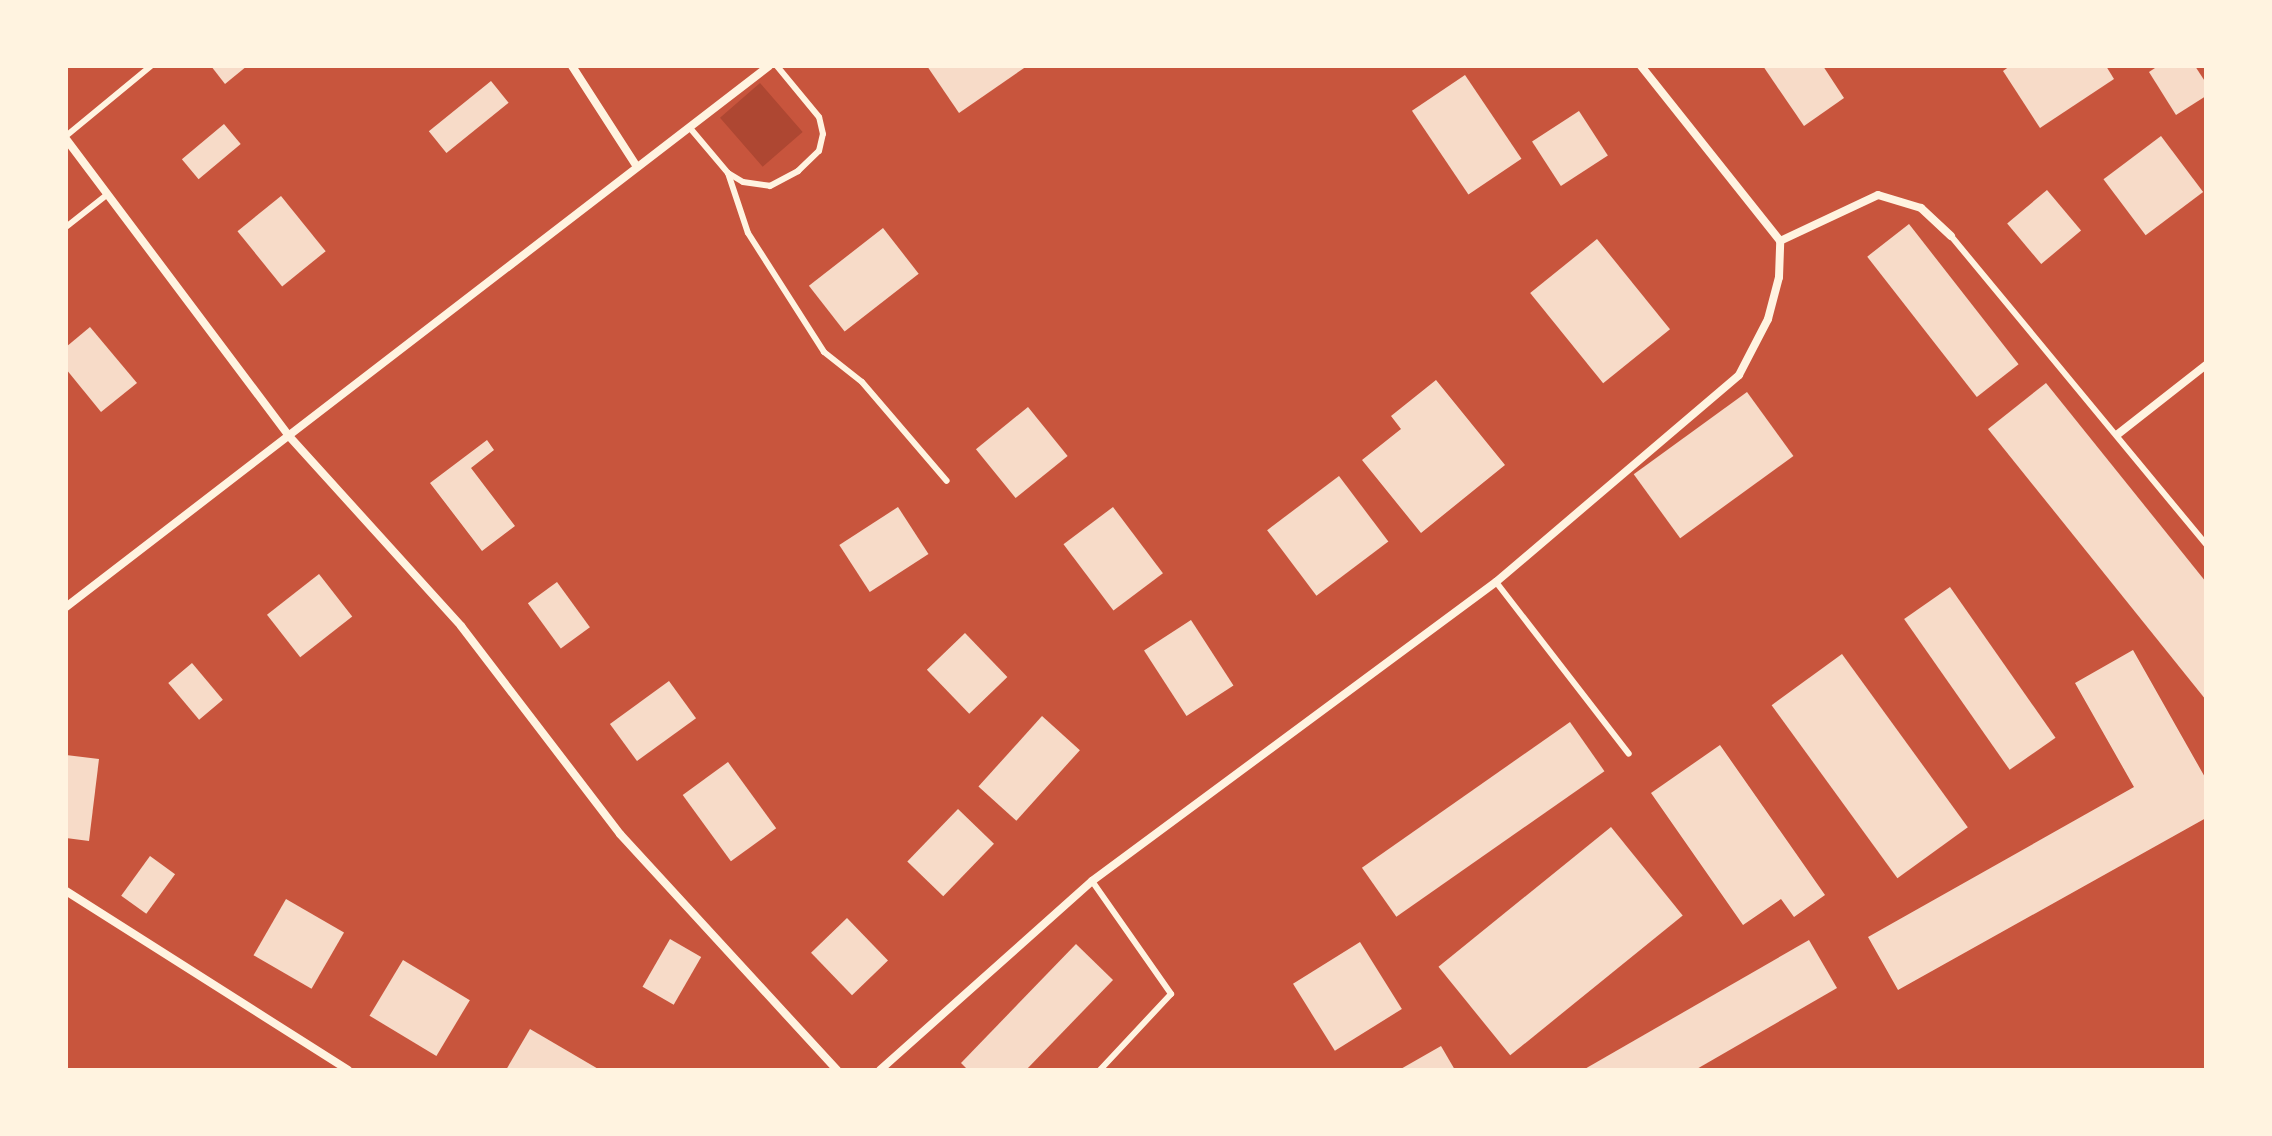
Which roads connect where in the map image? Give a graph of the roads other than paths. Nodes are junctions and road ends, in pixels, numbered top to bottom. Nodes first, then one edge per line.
1 (151, 66) edge
2 (572, 66) edge
3 (769, 66) edge
4 (777, 66) edge
5 (1641, 66) edge
6 (690, 128) junction
7 (66, 137) edge
8 (637, 167) junction
9 (728, 173) junction
10 (108, 194) junction
11 (66, 227) edge
12 (1951, 236) joint
13 (1780, 241) junction
14 (2206, 365) edge
15 (2118, 434) junction
16 (288, 435) junction
17 (947, 481) dead end
18 (2206, 544) edge
19 (1496, 582) junction
20 (66, 607) edge
21 (1629, 754) dead end
22 (1092, 881) junction
23 (66, 891) edge
24 (348, 1070) edge
25 (837, 1070) edge
26 (880, 1070) edge
27 (1100, 1070) edge

1 - 7 lane
2 - 8 street
3 - 6 street
4 - 9 lane
5 - 13 street
6 - 8 street
6 - 9 lane
7 - 10 street
8 - 16 street
9 - 17 lane
10 - 11 lane
10 - 16 street
12 - 13 street
12 - 15 lane
13 - 19 street
14 - 15 street
15 - 18 lane
16 - 20 street
16 - 25 street
19 - 21 lane
19 - 22 street
22 - 26 street
22 - 27 lane
23 - 24 street

